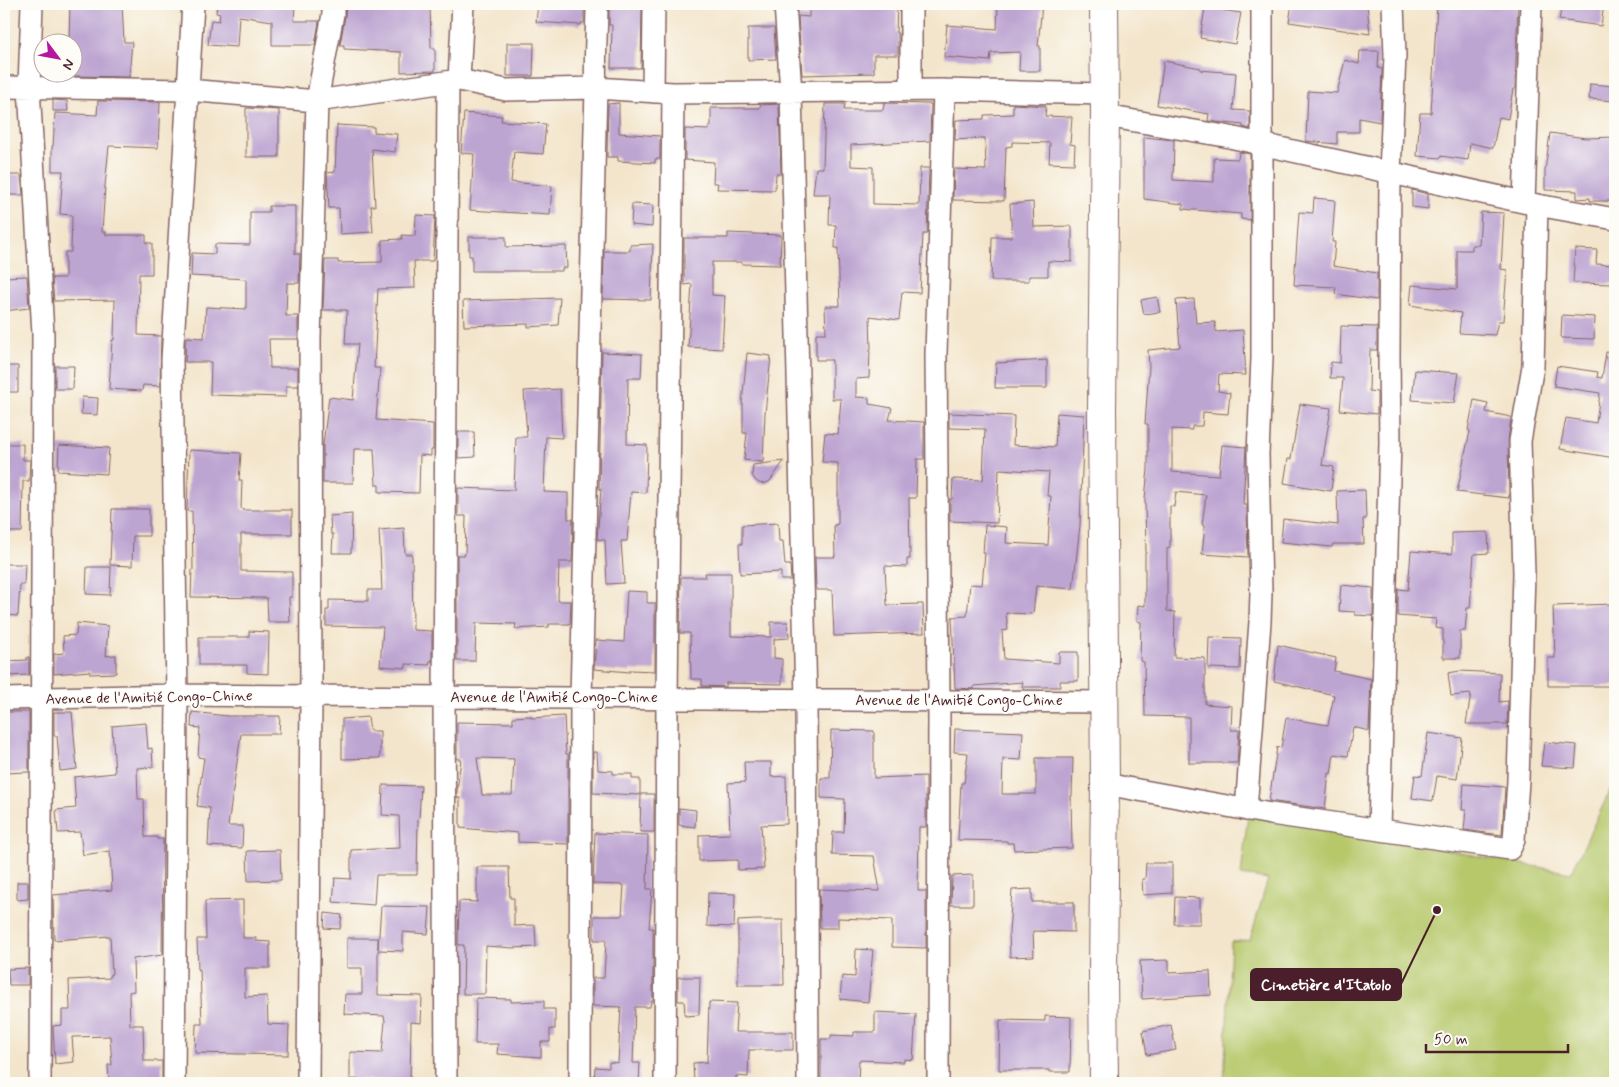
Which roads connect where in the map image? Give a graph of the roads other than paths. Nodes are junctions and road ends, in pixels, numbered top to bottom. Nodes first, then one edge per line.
1 (32, 4) edge
2 (192, 4) edge
3 (333, 4) edge
4 (463, 4) edge
5 (597, 4) edge
6 (654, 4) edge
7 (785, 4) edge
8 (911, 4) edge
9 (1104, 4) edge
10 (1262, 4) edge
11 (1393, 4) edge
12 (1531, 4) edge
13 (454, 81) junction
14 (4, 87) edge
15 (28, 87) junction
16 (596, 88) junction
17 (188, 90) junction
18 (911, 90) junction
19 (944, 90) junction
20 (662, 92) junction
21 (791, 92) junction
22 (317, 101) junction
23 (1104, 105) junction
24 (1261, 143) junction
25 (1390, 173) junction
26 (1530, 204) junction
27 (1615, 219) edge
28 (177, 695) junction
29 (311, 696) junction
30 (444, 697) junction
31 (581, 698) junction
32 (4, 699) edge
33 (41, 699) junction
34 (666, 699) junction
35 (806, 700) junction
36 (939, 701) junction
37 (1105, 702) junction
38 (1105, 784) junction
39 (1246, 810) junction
40 (1379, 829) junction
41 (40, 1083) edge
42 (174, 1083) edge
43 (308, 1083) edge
44 (446, 1083) edge
45 (580, 1083) edge
46 (665, 1083) edge
47 (808, 1083) edge
48 (938, 1083) edge
49 (1104, 1083) edge

1 - 15 street
2 - 17 street
3 - 22 street
4 - 13 street
5 - 16 street
6 - 20 street
7 - 21 street
8 - 18 street
9 - 23 highway
10 - 24 street
11 - 25 street
12 - 26 street
13 - 16 street
13 - 22 street
13 - 30 street
14 - 15 street
15 - 17 street
15 - 33 street
16 - 20 street
16 - 31 street
17 - 22 street
17 - 28 street
18 - 19 street
18 - 21 street
19 - 23 street
19 - 36 street
20 - 21 street
20 - 34 street
21 - 35 street
22 - 29 street
23 - 24 street
23 - 37 highway
24 - 25 street
24 - 39 street
25 - 26 street
25 - 40 street
26 - 27 street
26 - 40 street
28 - 29 street, Avenue de l'Amitié Congo-Chine
28 - 33 street, Avenue de l'Amitié Congo-Chine
28 - 42 street
29 - 30 street, Avenue de l'Amitié Congo-Chine
29 - 43 street
30 - 31 street, Avenue de l'Amitié Congo-Chine
30 - 44 street
31 - 34 street, Avenue de l'Amitié Congo-Chine
31 - 45 street
32 - 33 street, Avenue de l'Amitié Congo-Chine
33 - 41 street
34 - 35 street, Avenue de l'Amitié Congo-Chine
34 - 46 street
35 - 36 street, Avenue de l'Amitié Congo-Chine
35 - 47 street
36 - 37 street, Avenue de l'Amitié Congo-Chine
36 - 48 street
37 - 38 highway
38 - 39 street
38 - 49 highway
39 - 40 street

